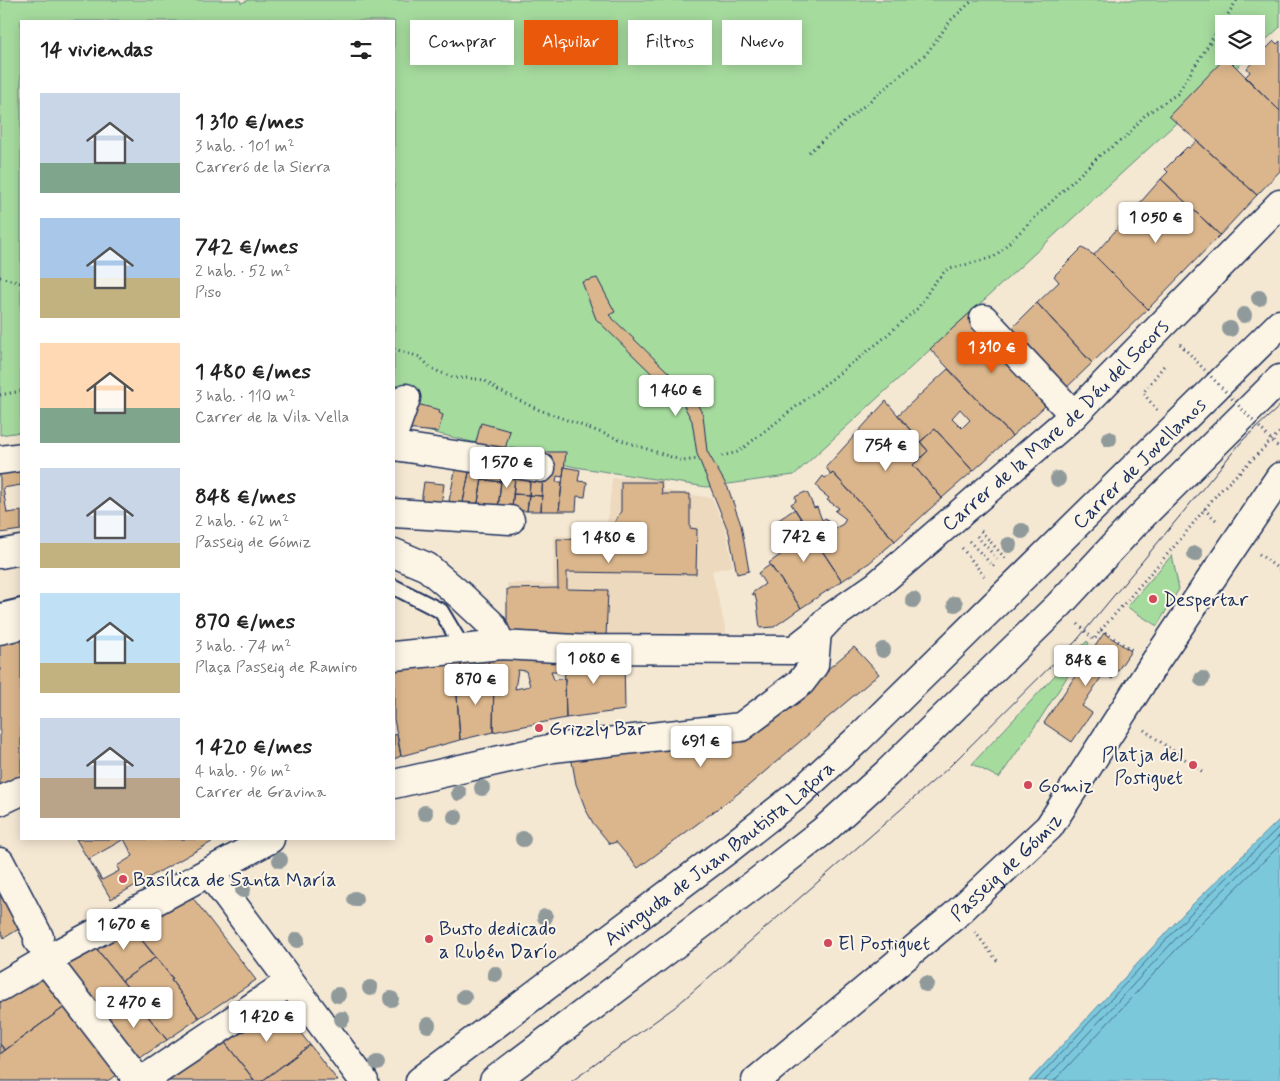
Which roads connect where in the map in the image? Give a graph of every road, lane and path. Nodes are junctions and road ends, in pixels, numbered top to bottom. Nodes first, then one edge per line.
1 (973, 0) edge
2 (1237, 0) edge
3 (809, 152) dead end
4 (1280, 204) edge
5 (0, 277) edge
6 (20, 283) edge
7 (984, 319) dead end
8 (1280, 324) edge
9 (1187, 338) dead end
10 (1180, 344) junction
11 (395, 349) edge
12 (1175, 351) dead end
13 (1170, 358) dead end
14 (1280, 379) edge
15 (20, 391) edge
16 (0, 395) edge
17 (406, 398) dead end
18 (1074, 415) junction
19 (395, 429) edge
20 (1173, 430) junction
21 (1280, 432) edge
22 (395, 446) edge
23 (1280, 449) edge
24 (722, 456) dead end
25 (20, 457) edge
26 (698, 459) dead end
27 (0, 460) edge
28 (541, 468) dead end
29 (1280, 477) edge
30 (395, 513) edge
31 (510, 520) dead end
32 (974, 524) dead end
33 (976, 534) dead end
34 (963, 535) dead end
35 (956, 541) dead end
36 (20, 550) edge
37 (395, 553) edge
38 (0, 554) edge
39 (1008, 561) dead end
40 (395, 588) edge
41 (993, 591) junction
42 (20, 606) edge
43 (0, 611) edge
44 (20, 625) edge
45 (0, 630) edge
46 (1101, 630) junction
47 (817, 632) junction
48 (1094, 640) dead end
49 (500, 645) junction
50 (463, 648) junction
51 (395, 656) edge
52 (1155, 662) junction
53 (1121, 714) junction
54 (1203, 772) dead end
55 (395, 784) edge
56 (20, 791) edge
57 (0, 801) edge
58 (268, 840) edge
59 (0, 862) edge
60 (209, 872) junction
61 (959, 912) junction
62 (42, 950) junction
63 (998, 962) dead end
64 (290, 982) junction
65 (0, 987) edge
66 (141, 1081) edge
67 (364, 1081) edge
68 (420, 1081) edge
69 (494, 1081) edge
70 (756, 1081) edge

1 - 3 path
2 - 24 path
4 - 18 street, Carrer de la Mare de Déu del Socors
5 - 6 path
7 - 18 street
8 - 20 street, Carrer de Jovellanos
9 - 10 path
10 - 12 path
10 - 23 path, bridge
11 - 26 path
13 - 20 path
14 - 69 street, Carrer de Jovellanos
15 - 16 path
17 - 19 street
18 - 47 street, Carrer de la Mare de Déu del Socors
20 - 41 street, Carrer de Jovellanos
21 - 46 path
22 - 28 street
25 - 27 street
29 - 52 street, Passeig de Gómiz
30 - 31 street
32 - 39 path
33 - 34 path
35 - 41 path
36 - 38 street
37 - 49 street
40 - 50 lane
41 - 68 street, Avinguda de Juan Bautista Lafora
42 - 43 lane
44 - 45 street
46 - 48 path
46 - 52 path
47 - 49 street, Carrer de la Mare de Déu del Socors
47 - 55 street
49 - 50 street, Carrer de la Mare de Déu del Socors
50 - 51 street, Carrer de la Mare de Déu del Socors
52 - 53 street, Passeig de Gómiz
53 - 54 path
53 - 61 street, Passeig de Gómiz
56 - 57 street
58 - 60 street
59 - 62 street
60 - 62 street
60 - 64 street
61 - 63 path
61 - 70 street, Passeig de Gómiz
62 - 65 street
62 - 66 street
64 - 66 street
64 - 67 street

